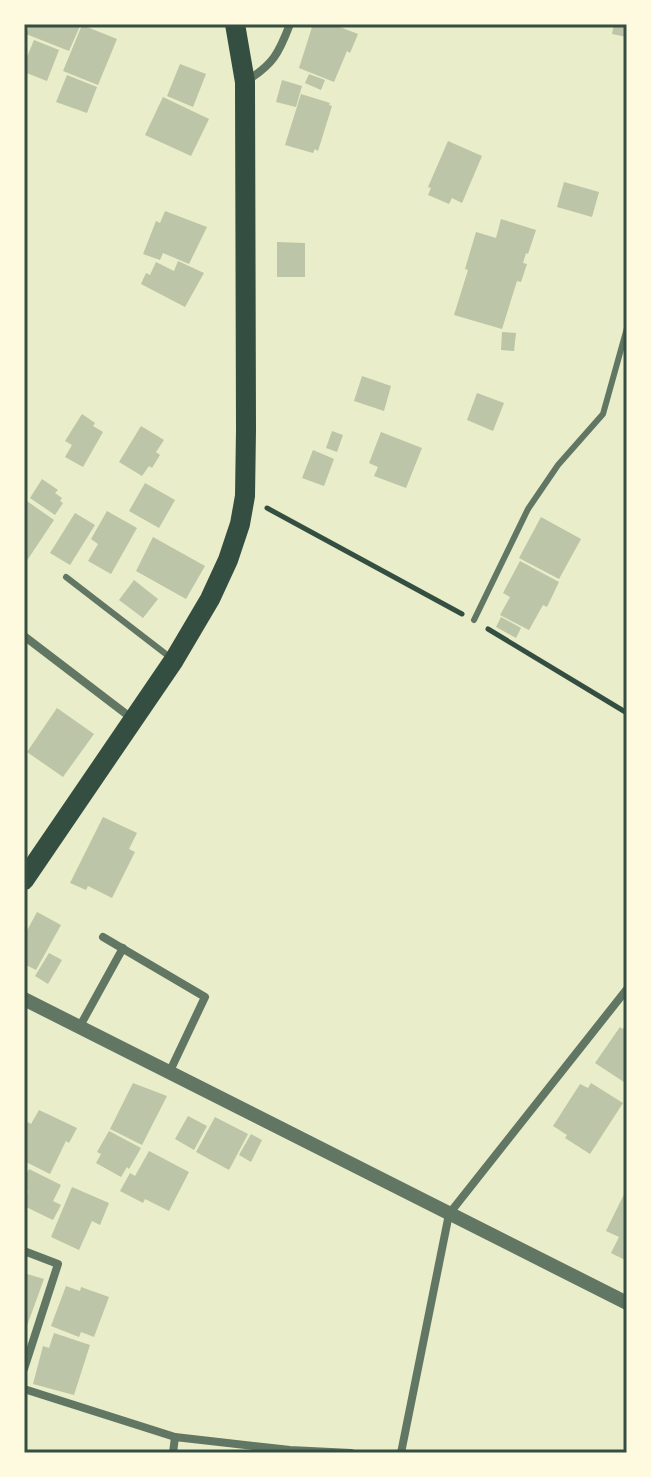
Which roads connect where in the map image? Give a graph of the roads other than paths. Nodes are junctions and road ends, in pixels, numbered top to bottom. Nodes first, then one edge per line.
1 (235, 24) edge
2 (290, 24) edge
3 (245, 82) junction
4 (627, 328) edge
5 (66, 577) dead end
6 (474, 620) road end
7 (24, 636) edge
8 (174, 660) junction
9 (134, 721) junction
10 (24, 880) edge
11 (103, 937) dead end
12 (123, 948) junction
13 (627, 989) edge
14 (24, 999) edge
15 (80, 1026) junction
16 (169, 1073) junction
17 (449, 1214) junction
18 (24, 1251) edge
19 (627, 1303) edge
20 (24, 1369) edge
21 (24, 1389) edge
22 (175, 1437) junction
23 (173, 1453) edge
24 (351, 1453) edge
25 (401, 1453) edge

1 - 3 main road
2 - 3 street
3 - 8 main road
4 - 6 lane
5 - 8 lane
7 - 9 street
8 - 9 main road
9 - 10 main road
11 - 12 street
12 - 15 street
12 - 16 street
13 - 17 street
14 - 15 street
15 - 16 street
16 - 17 street
17 - 19 street
17 - 25 street
18 - 20 street
21 - 22 street
22 - 23 street
22 - 24 street

